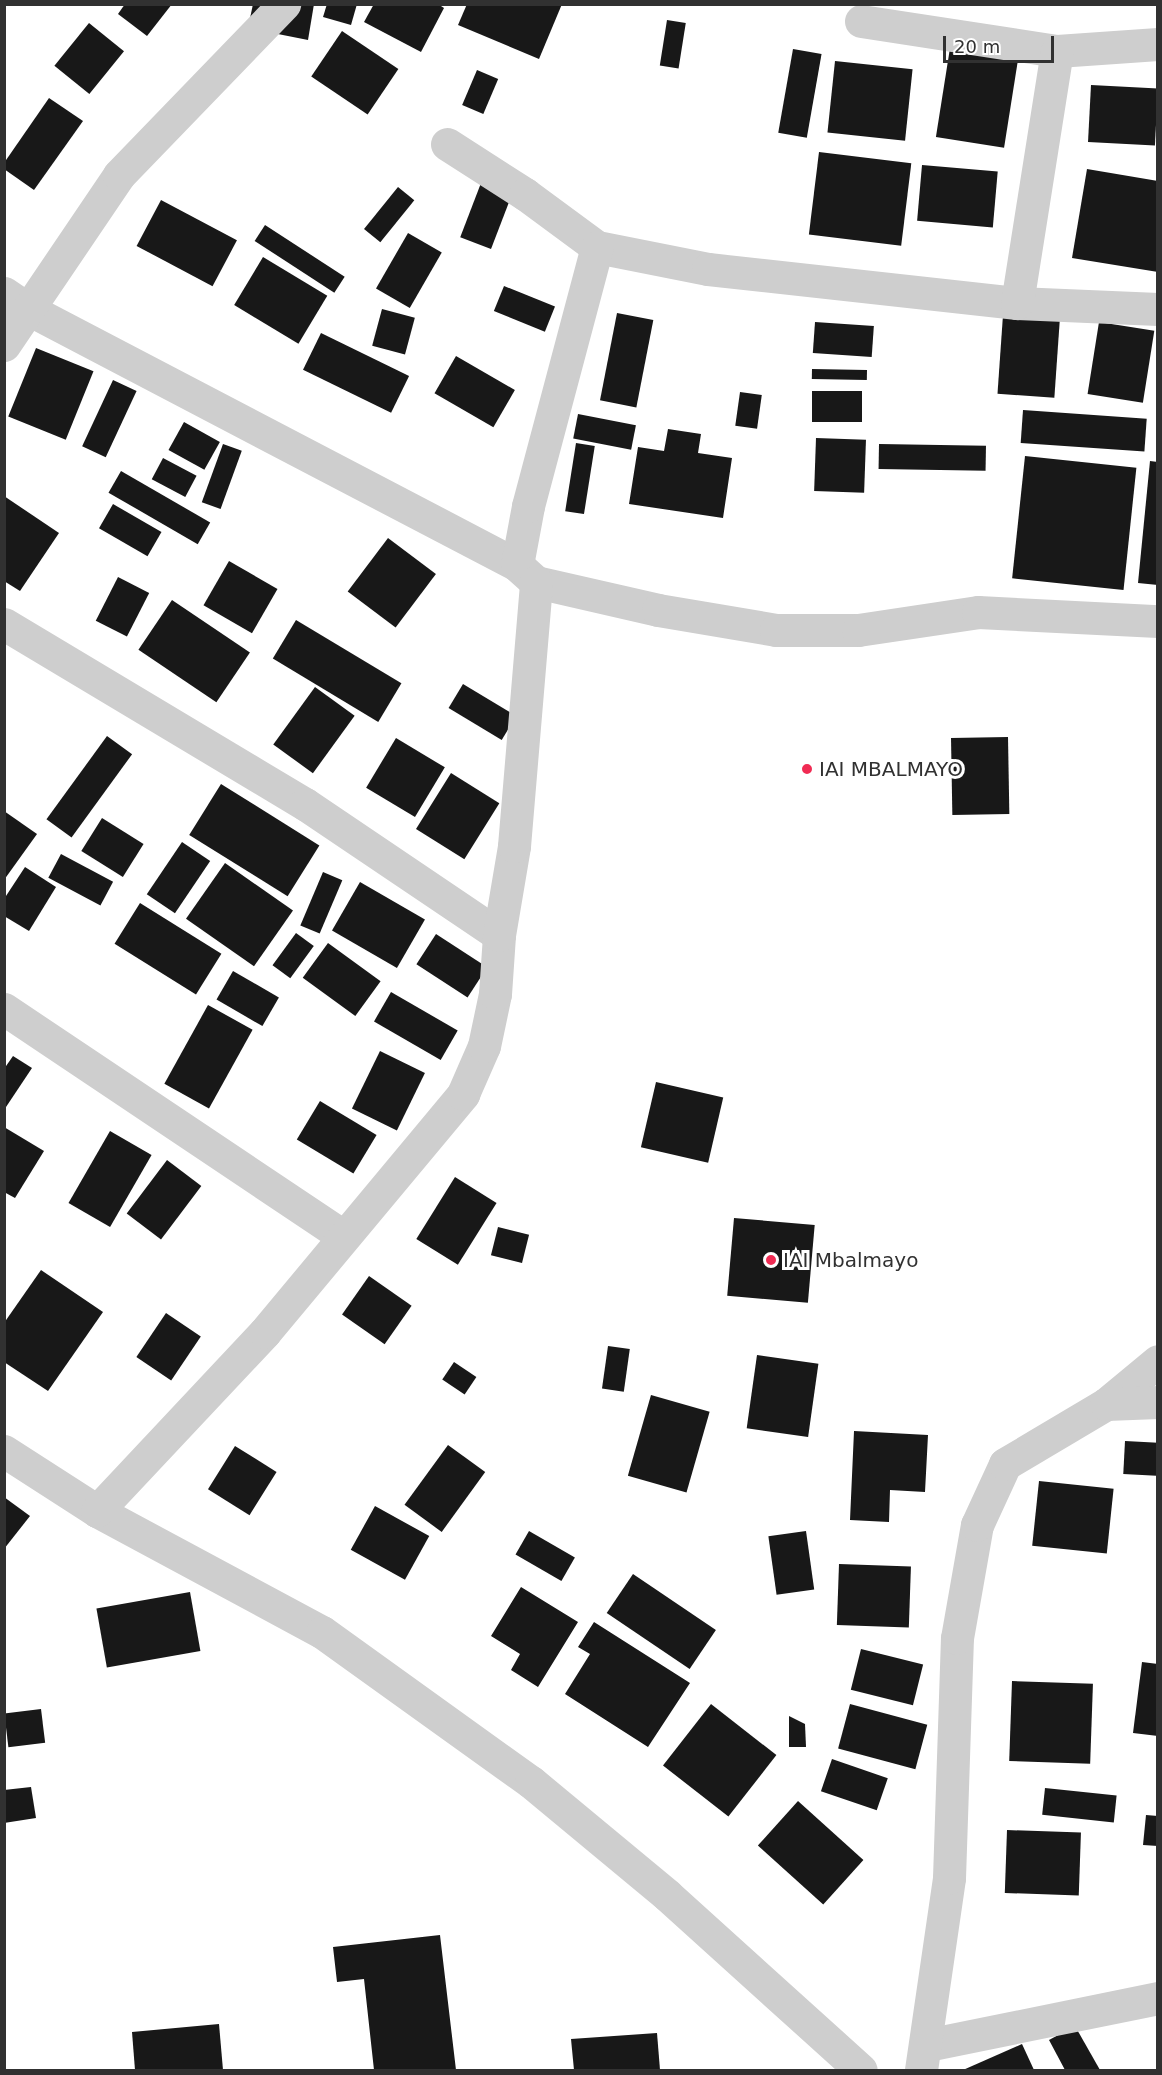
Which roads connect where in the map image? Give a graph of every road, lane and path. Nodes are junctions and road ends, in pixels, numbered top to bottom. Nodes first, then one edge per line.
1 (284, 4) edge
2 (861, 21) dead end
3 (1158, 44) edge
4 (1057, 51) junction
5 (447, 144) dead end
6 (597, 248) junction
7 (16, 301) edge
8 (1017, 303) junction
9 (1158, 309) edge
10 (4, 345) edge
11 (527, 574) junction
12 (1158, 621) edge
13 (4, 624) edge
14 (499, 935) junction
15 (4, 1009) edge
16 (344, 1236) junction
17 (1158, 1361) edge
18 (1158, 1402) edge
19 (1106, 1404) junction
20 (4, 1451) edge
21 (97, 1511) junction
22 (1158, 1998) edge
23 (924, 2058) edge
24 (861, 2070) edge

1 - 7 street
2 - 4 street
3 - 4 street
4 - 8 street
5 - 6 street
6 - 8 street
6 - 11 street
7 - 10 street
7 - 11 street
8 - 9 street
11 - 12 street
11 - 14 street
13 - 14 street
14 - 16 street
15 - 16 street
16 - 21 street
17 - 19 street
18 - 19 street
19 - 23 street
20 - 21 street
21 - 24 street
22 - 23 street

